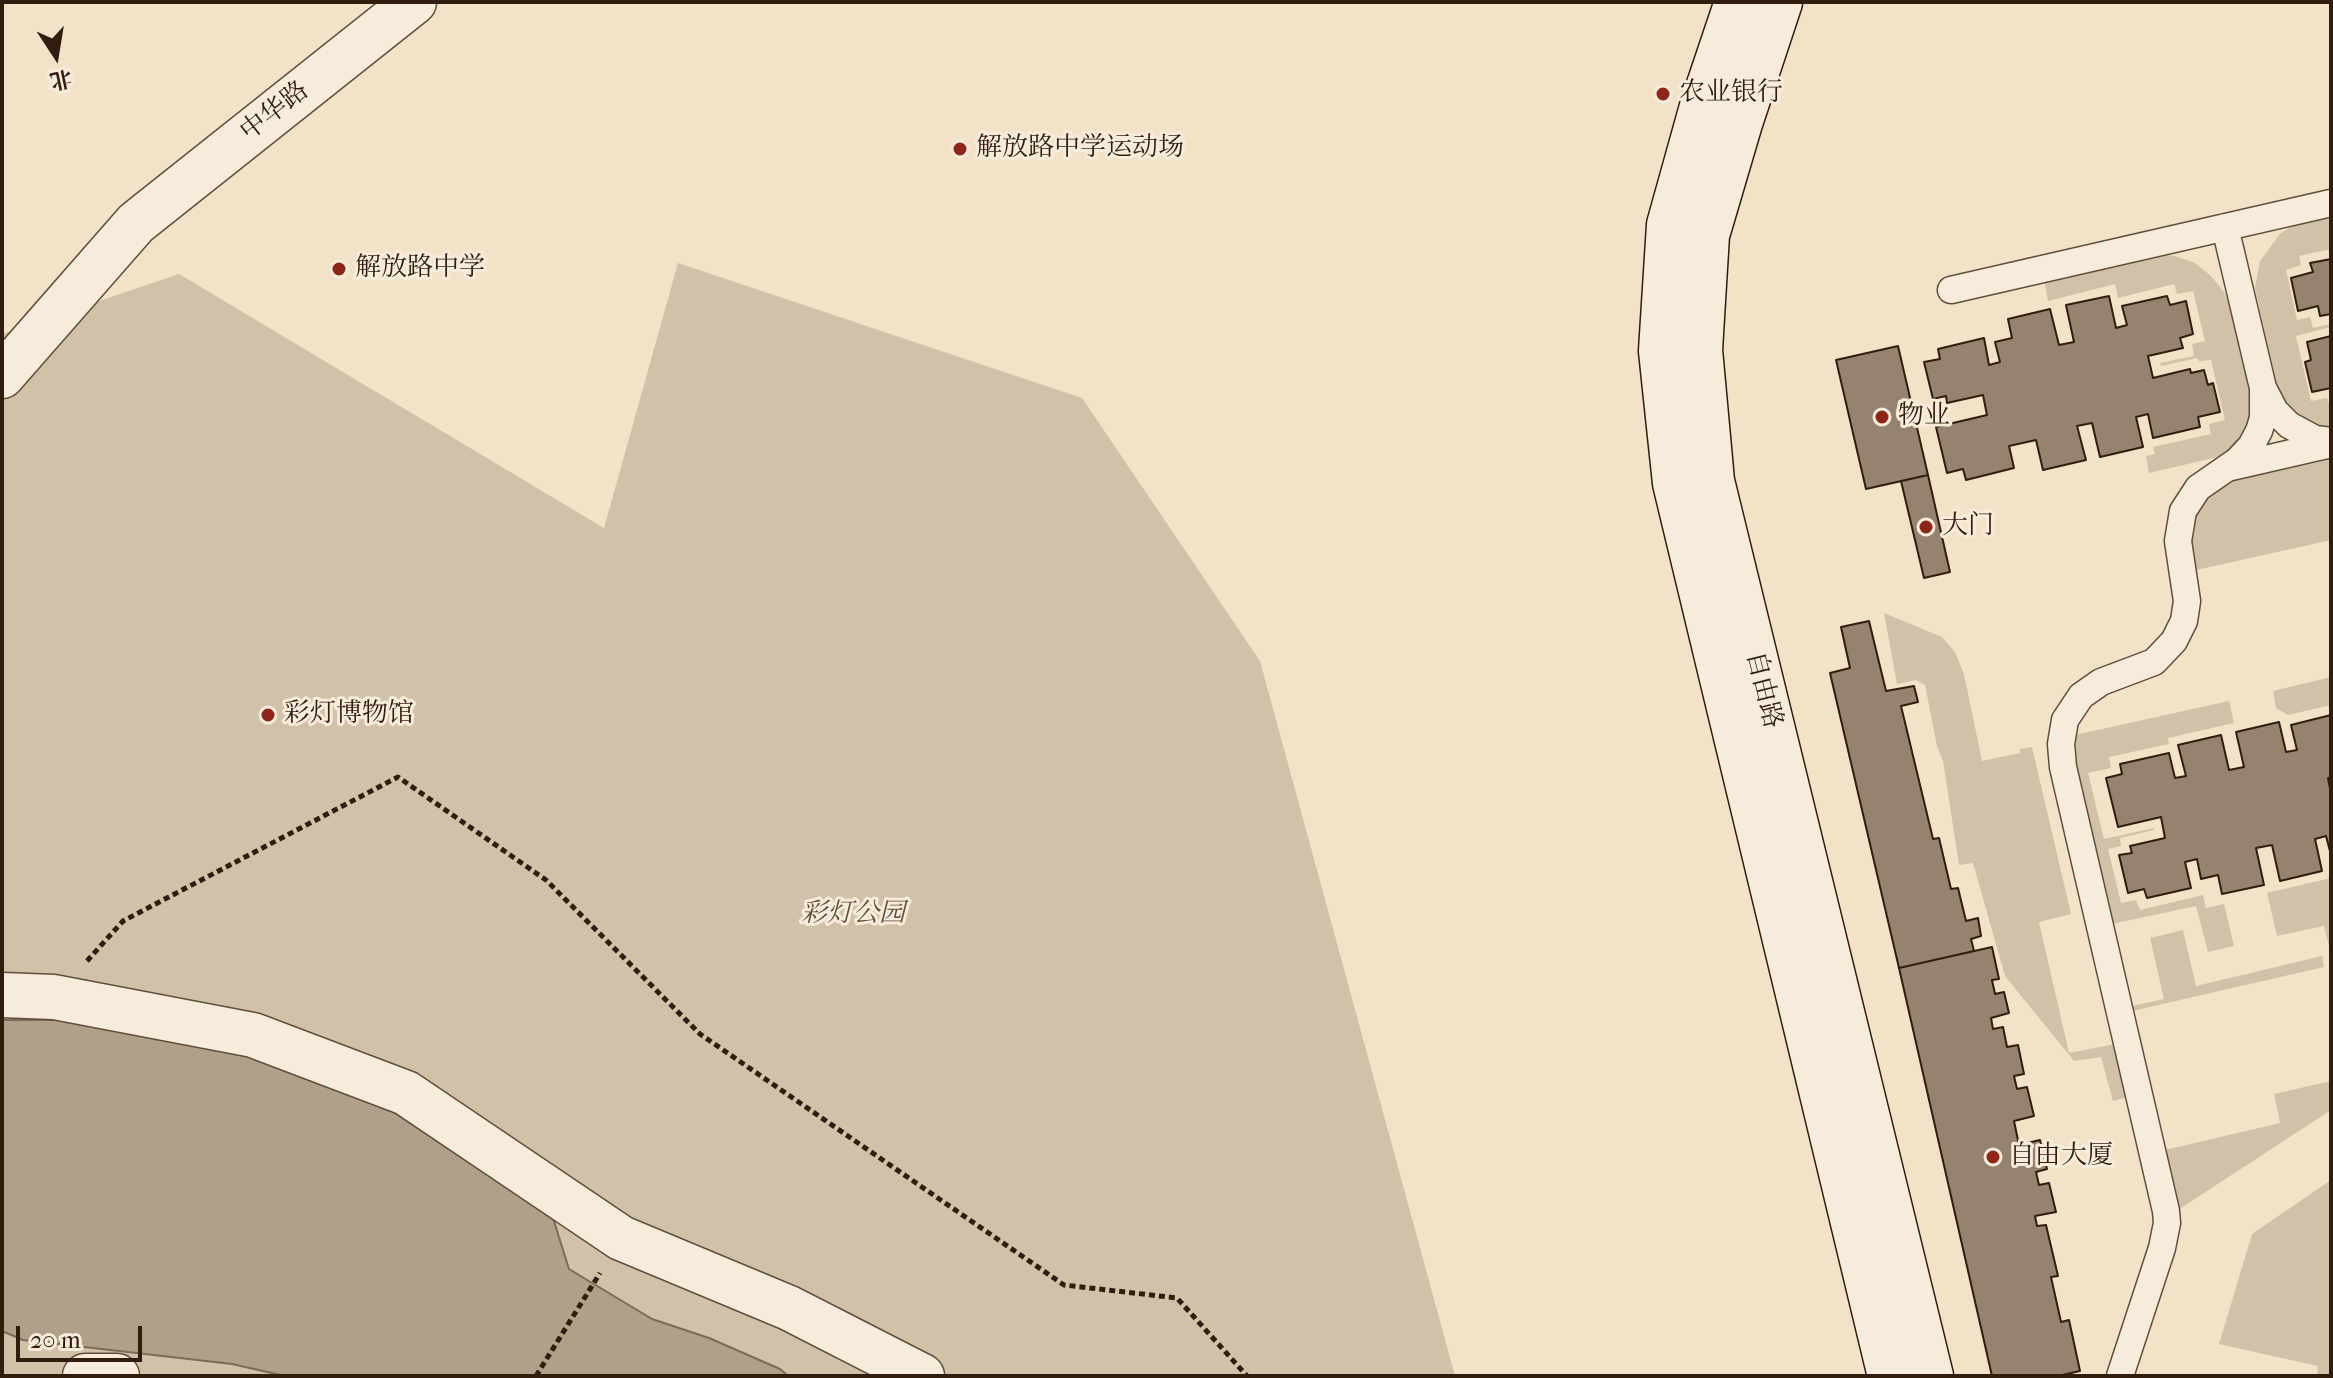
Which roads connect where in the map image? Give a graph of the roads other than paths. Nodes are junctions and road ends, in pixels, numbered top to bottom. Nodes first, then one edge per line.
1 (414, 2) edge
2 (1737, 2) edge
3 (1780, 2) edge
4 (2331, 203) edge
5 (2225, 227) junction
6 (1951, 290) dead end
7 (2, 376) edge
8 (2263, 388) junction
9 (2331, 443) edge
10 (2228, 467) junction
11 (2, 995) edge
12 (85, 1376) edge
13 (117, 1376) edge
14 (922, 1376) edge
15 (1890, 1376) edge
16 (1931, 1376) edge
17 (2120, 1376) edge

1 - 7 main road, 中华路
2 - 15 main road, 自由路
3 - 16 main road, 自由路
4 - 5 lane
5 - 6 lane
5 - 8 lane
8 - 9 lane
8 - 10 lane
9 - 10 lane
10 - 17 lane
11 - 14 main road
12 - 13 main road

